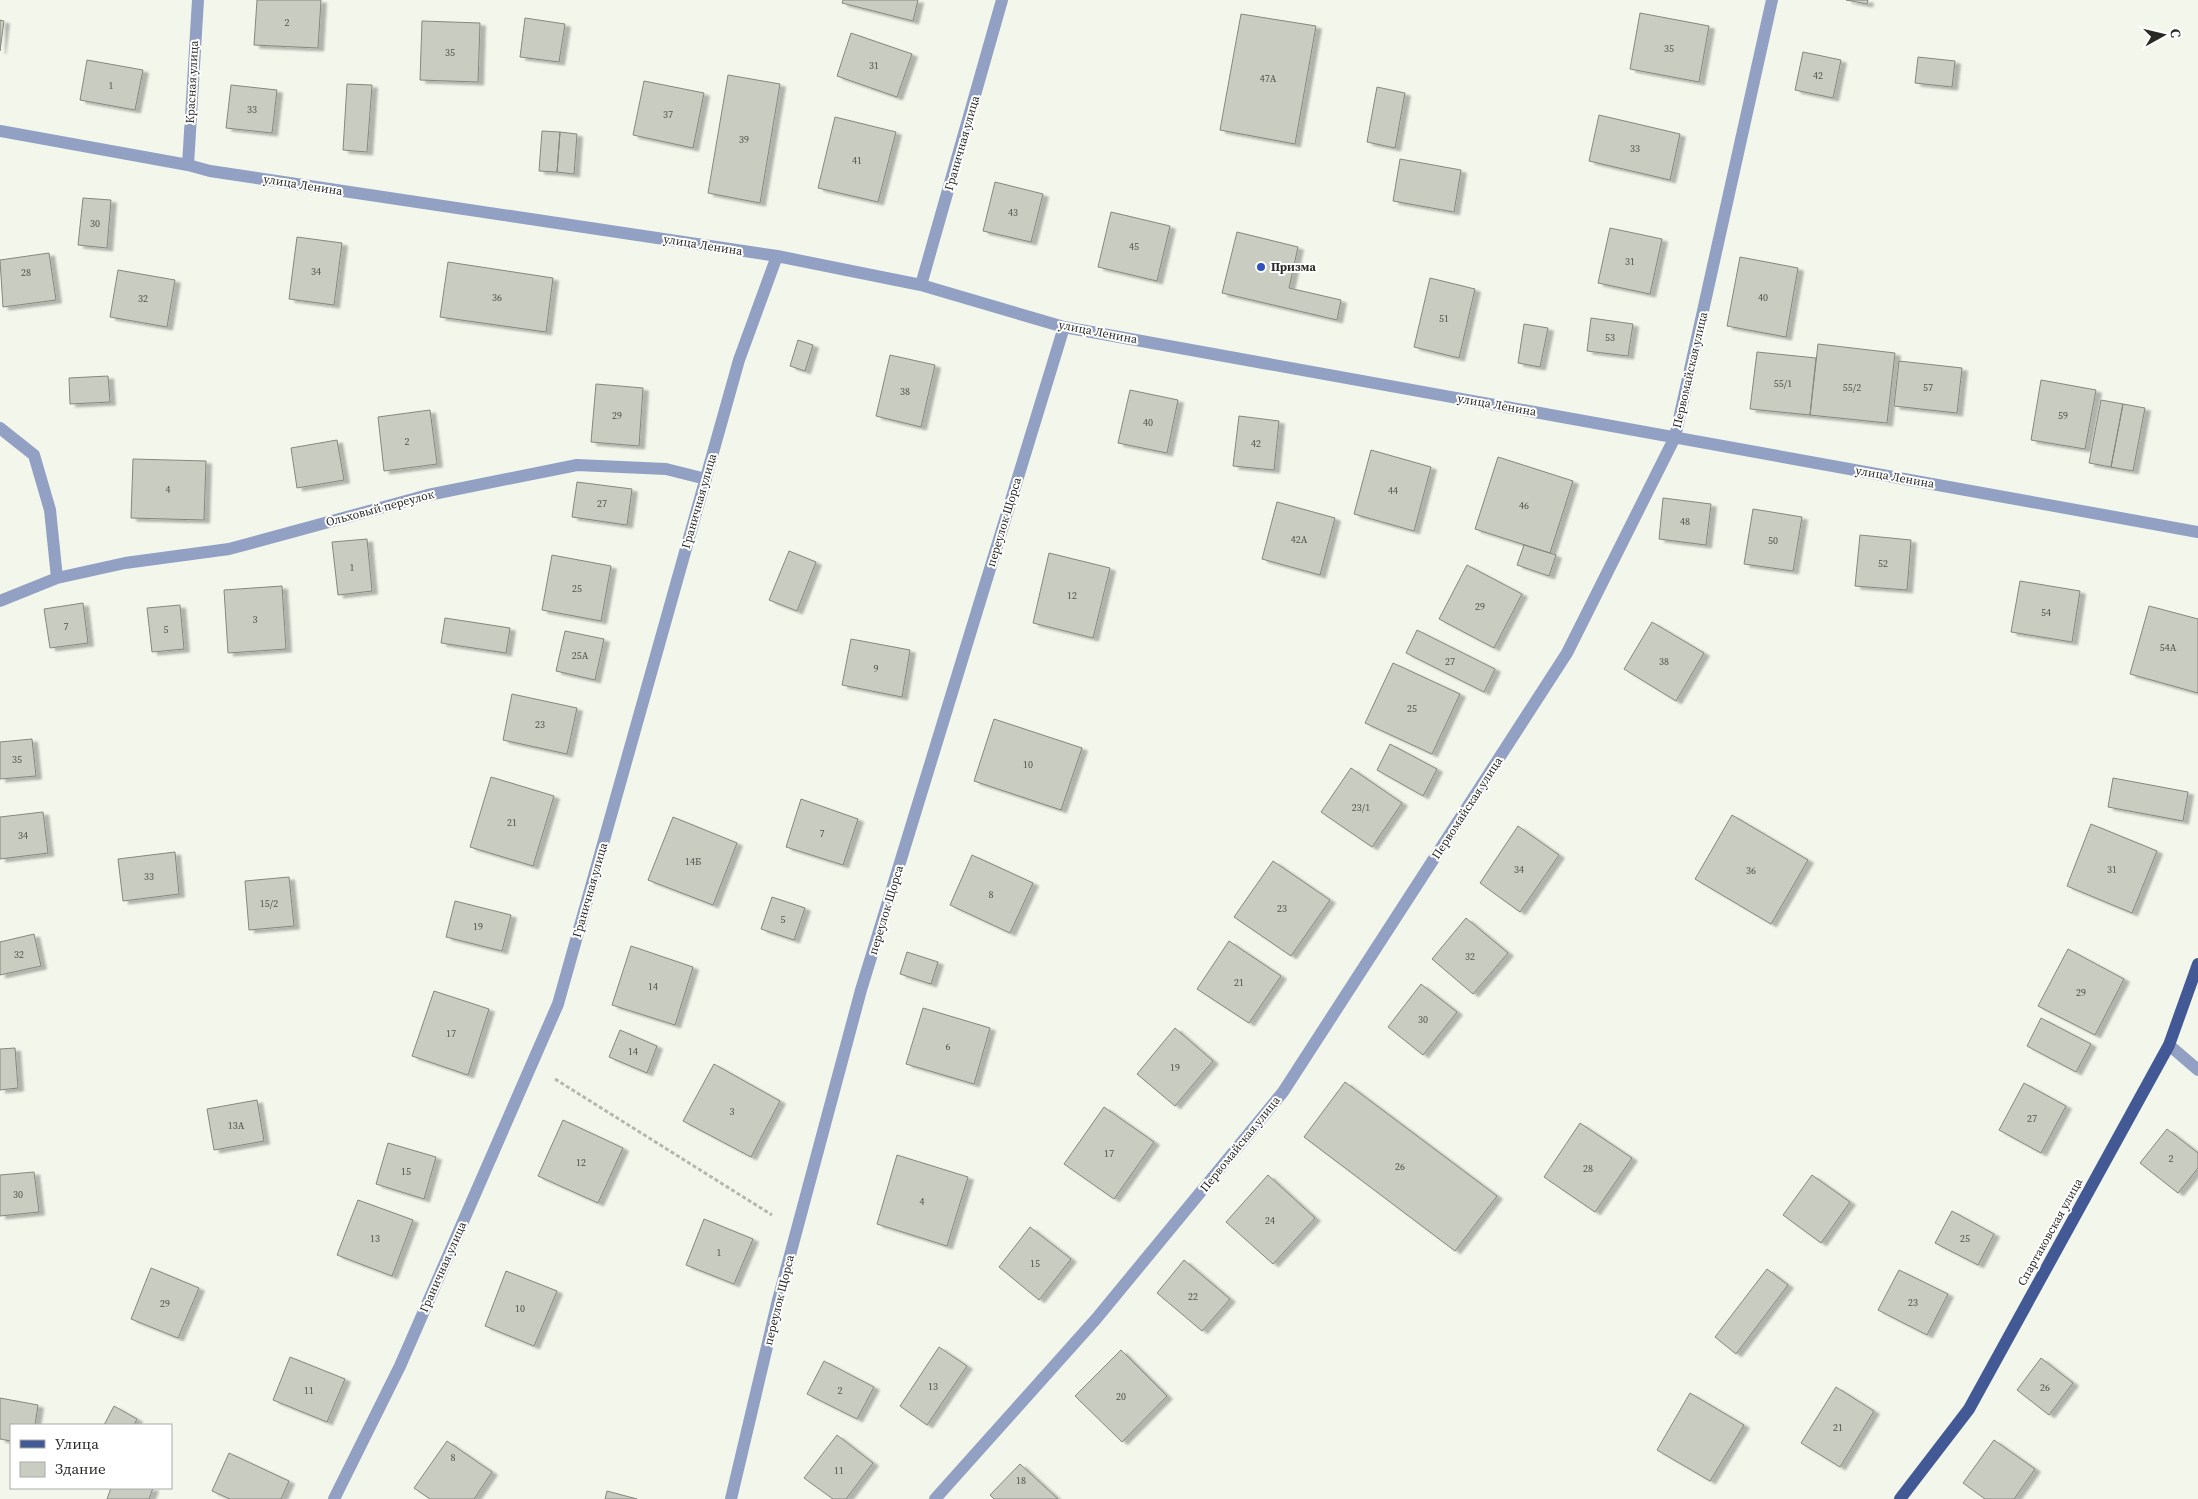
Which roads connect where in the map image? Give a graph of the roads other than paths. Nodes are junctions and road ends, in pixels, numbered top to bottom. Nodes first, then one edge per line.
1 (198, 0) edge
2 (1002, 0) edge
3 (1772, 0) edge
4 (0, 131) edge
5 (188, 165) junction
6 (778, 256) junction
7 (921, 285) junction
8 (1064, 327) junction
9 (0, 428) edge
10 (1675, 436) junction
11 (706, 479) junction
12 (2198, 532) edge
13 (57, 578) junction
14 (0, 601) edge
15 (2198, 964) edge
16 (2169, 1045) junction
17 (2198, 1070) edge
18 (334, 1499) edge
19 (731, 1499) edge
20 (935, 1499) edge
21 (1900, 1499) edge

1 - 5 street, Красная улица
2 - 7 street, Граничная улица
3 - 10 street, Первомайская улица
4 - 5 street, улица Ленина
5 - 6 street, улица Ленина
6 - 7 street, улица Ленина
6 - 11 street, Граничная улица
7 - 8 street, улица Ленина
8 - 10 street, улица Ленина
8 - 19 street, переулок Щорса
9 - 13 street
10 - 12 street, улица Ленина
10 - 20 street, Первомайская улица
11 - 13 street, Ольховый переулок
11 - 18 street, Граничная улица
13 - 14 street, Ольховый переулок
15 - 16 main road, Спартаковская улица
16 - 17 street
16 - 21 main road, Спартаковская улица

